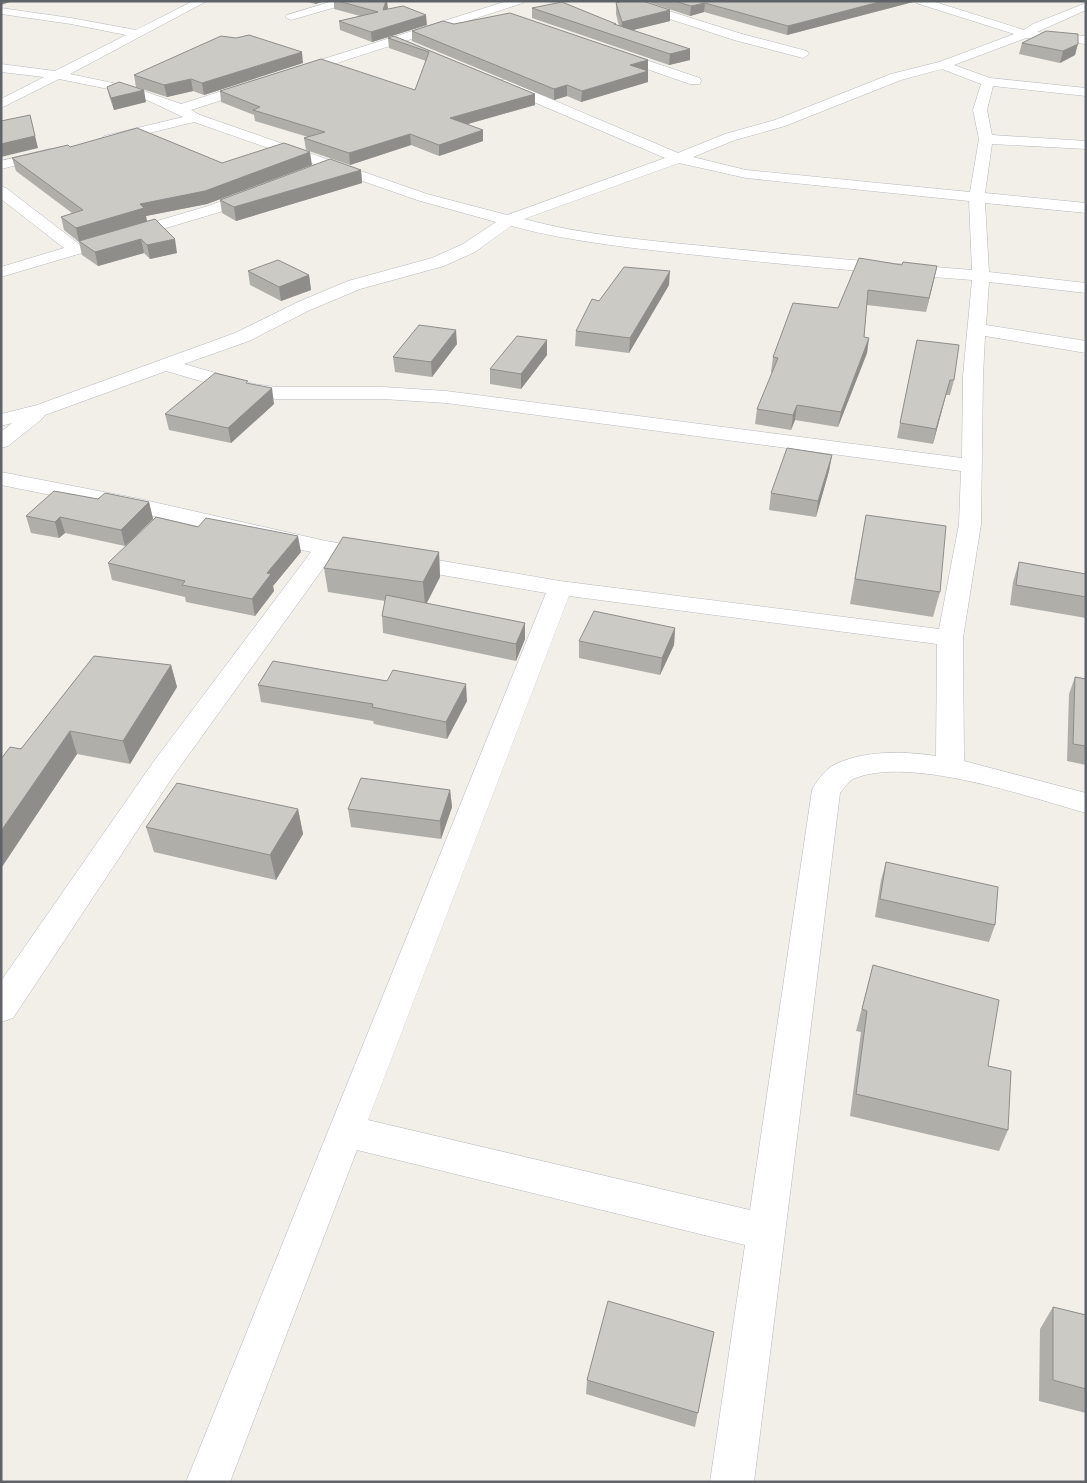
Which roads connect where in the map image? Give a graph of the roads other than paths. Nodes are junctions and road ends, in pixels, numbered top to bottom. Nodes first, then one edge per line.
1 (202, 1) edge
2 (346, 1) edge
3 (520, 1) edge
4 (625, 1) edge
5 (920, 1) edge
6 (474, 4) dead end
7 (1086, 6) edge
8 (491, 10) junction
9 (1, 11) edge
10 (510, 16) edge
11 (291, 17) dead end
12 (136, 34) junction
13 (1024, 34) junction
14 (395, 40) junction
15 (1086, 40) edge
16 (413, 47) edge
17 (603, 49) edge
18 (803, 54) dead end
19 (944, 65) junction
20 (1, 68) edge
21 (60, 75) junction
22 (492, 79) edge
23 (695, 81) dead end
24 (988, 82) junction
25 (1086, 92) edge
26 (1, 104) edge
27 (180, 109) junction
28 (195, 118) junction
29 (986, 138) junction
30 (98, 142) edge
31 (1086, 145) edge
32 (59, 151) edge
33 (678, 158) junction
34 (1, 165) edge
35 (328, 166) junction
36 (310, 172) edge
37 (267, 189) edge
38 (1, 191) edge
39 (977, 197) junction
40 (1086, 208) edge
41 (510, 219) junction
42 (76, 249) junction
43 (1, 272) edge
44 (982, 276) junction
45 (1086, 288) edge
46 (977, 329) junction
47 (1086, 347) edge
48 (164, 365) junction
49 (44, 409) junction
50 (1, 420) edge
51 (1, 442) edge
52 (972, 466) junction
53 (1, 478) edge
54 (326, 548) junction
55 (560, 588) junction
56 (950, 638) junction
57 (950, 767) junction
58 (1086, 803) edge
59 (1, 1008) edge
60 (346, 1131) junction
61 (766, 1232) junction
62 (208, 1482) edge
63 (732, 1482) edge

1 - 12 street
2 - 11 street
3 - 8 street
4 - 18 street
5 - 13 street
6 - 8 street
7 - 13 street
8 - 10 street
8 - 14 street
9 - 12 street
12 - 21 street
13 - 15 street
13 - 19 street
14 - 16 street
14 - 27 street
17 - 23 street
19 - 24 street
19 - 33 street
20 - 21 street
21 - 26 street
21 - 27 street
22 - 33 street
24 - 25 street
24 - 29 street
27 - 28 street
28 - 30 street
28 - 35 street
29 - 31 street
29 - 39 street
32 - 34 street
33 - 39 street
33 - 41 street
35 - 36 street
35 - 41 street
37 - 42 street
38 - 42 street
39 - 40 street
39 - 44 street
41 - 44 street
41 - 48 street
42 - 43 street
44 - 45 street
44 - 46 street
46 - 47 street
46 - 52 street
48 - 49 street
48 - 52 street
49 - 50 street
49 - 51 street
52 - 56 street
53 - 54 street
54 - 55 street
54 - 59 street
55 - 56 street
55 - 60 street
56 - 57 street
57 - 58 street
57 - 61 street
60 - 61 street
60 - 62 street
61 - 63 street

